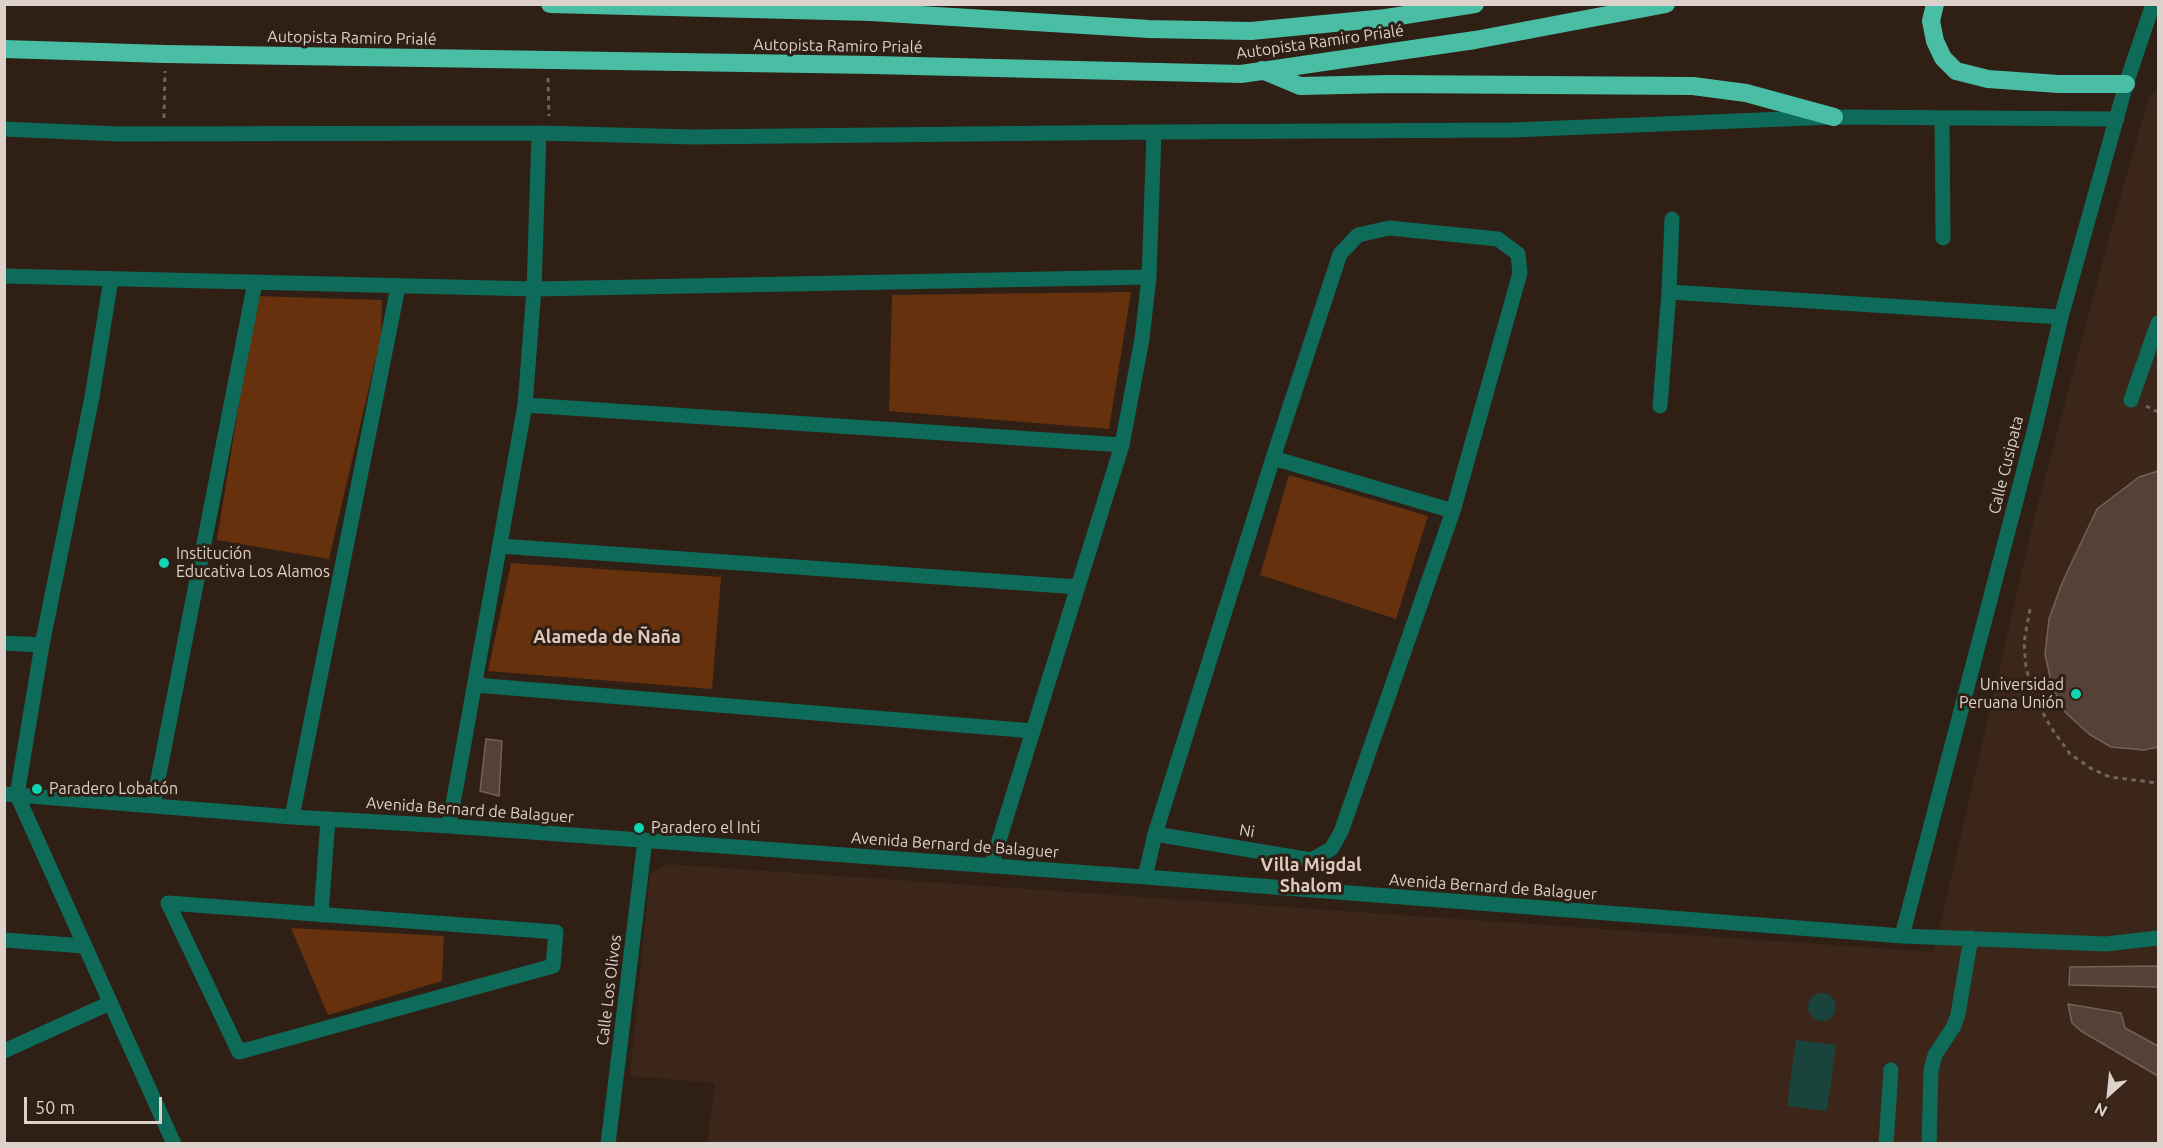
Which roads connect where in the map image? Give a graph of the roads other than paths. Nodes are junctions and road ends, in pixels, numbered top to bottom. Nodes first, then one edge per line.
1 (550, 4) edge
2 (1475, 4) edge
3 (1666, 4) edge
4 (1935, 4) edge
5 (2153, 4) edge
6 (2143, 33) junction
7 (2158, 38) edge
8 (4, 49) edge
9 (1263, 70) junction
10 (2126, 84) junction
11 (1834, 117) junction
12 (1942, 118) junction
13 (2117, 119) junction
14 (4, 129) edge
15 (1154, 132) junction
16 (544, 133) junction
17 (1672, 219) dead end
18 (1942, 238) dead end
19 (4, 276) edge
20 (1149, 277) junction
21 (111, 279) junction
22 (255, 282) junction
23 (398, 286) junction
24 (534, 289) junction
25 (1669, 292) junction
26 (2061, 317) junction
27 (2158, 323) edge
28 (2131, 400) dead end
29 (525, 405) junction
30 (1660, 406) dead end
31 (1122, 445) junction
32 (1273, 458) junction
33 (1453, 511) junction
34 (500, 546) junction
35 (1078, 587) junction
36 (4, 643) edge
37 (42, 645) junction
38 (475, 685) junction
39 (1033, 731) junction
40 (11, 794) edge
41 (153, 805) junction
42 (292, 817) junction
43 (328, 819) junction
44 (449, 826) junction
45 (1155, 834) junction
46 (645, 840) junction
47 (991, 866) junction
48 (1145, 878) junction
49 (321, 915) junction
50 (1902, 936) junction
51 (1971, 938) junction
52 (2158, 938) edge
53 (4, 940) edge
54 (84, 946) junction
55 (110, 1003) junction
56 (4, 1051) edge
57 (1892, 1070) dead end
58 (168, 1142) edge
59 (608, 1143) edge
60 (1886, 1143) edge
61 (1929, 1143) edge

1 - 2 highway, Autopista Ramiro Prialé
3 - 9 highway, Autopista Ramiro Prialé
4 - 10 highway
5 - 6 street, Calle Cusipata
6 - 7 street
6 - 10 street, Calle Cusipata
8 - 9 highway, Autopista Ramiro Prialé
9 - 11 highway
10 - 13 street, Calle Cusipata
11 - 12 street
11 - 15 street
12 - 13 street
12 - 18 street
13 - 26 street, Calle Cusipata
14 - 16 street
15 - 16 street
15 - 20 street
16 - 24 street
17 - 25 street
19 - 21 street
20 - 24 street
20 - 31 street
21 - 22 street
21 - 37 street
22 - 23 street
22 - 41 street
23 - 24 street
23 - 42 street
24 - 29 street
25 - 26 street
25 - 30 street
26 - 50 street, Calle Cusipata
27 - 28 street
29 - 31 street
29 - 34 street
31 - 35 street
32 - 33 street
32 - 33 street
32 - 45 street
33 - 45 street, Ni
34 - 35 street
34 - 38 street
35 - 39 street
36 - 37 street
37 - 40 street
38 - 39 street
38 - 44 street
39 - 47 street
40 - 41 street, Avenida Bernard de Balaguer
40 - 54 street
41 - 42 street, Avenida Bernard de Balaguer
42 - 43 street, Avenida Bernard de Balaguer
43 - 44 street, Avenida Bernard de Balaguer
43 - 49 street
44 - 46 street, Avenida Bernard de Balaguer
45 - 48 street
46 - 47 street, Avenida Bernard de Balaguer
46 - 59 street, Calle Los Olivos
47 - 48 street, Avenida Bernard de Balaguer
48 - 50 street, Avenida Bernard de Balaguer
49 - 49 street
50 - 51 street, Avenida Bernard de Balaguer
51 - 52 street, Avenida Bernard de Balaguer
51 - 61 street
53 - 54 street
54 - 55 street
55 - 56 street
55 - 58 street
57 - 60 street

